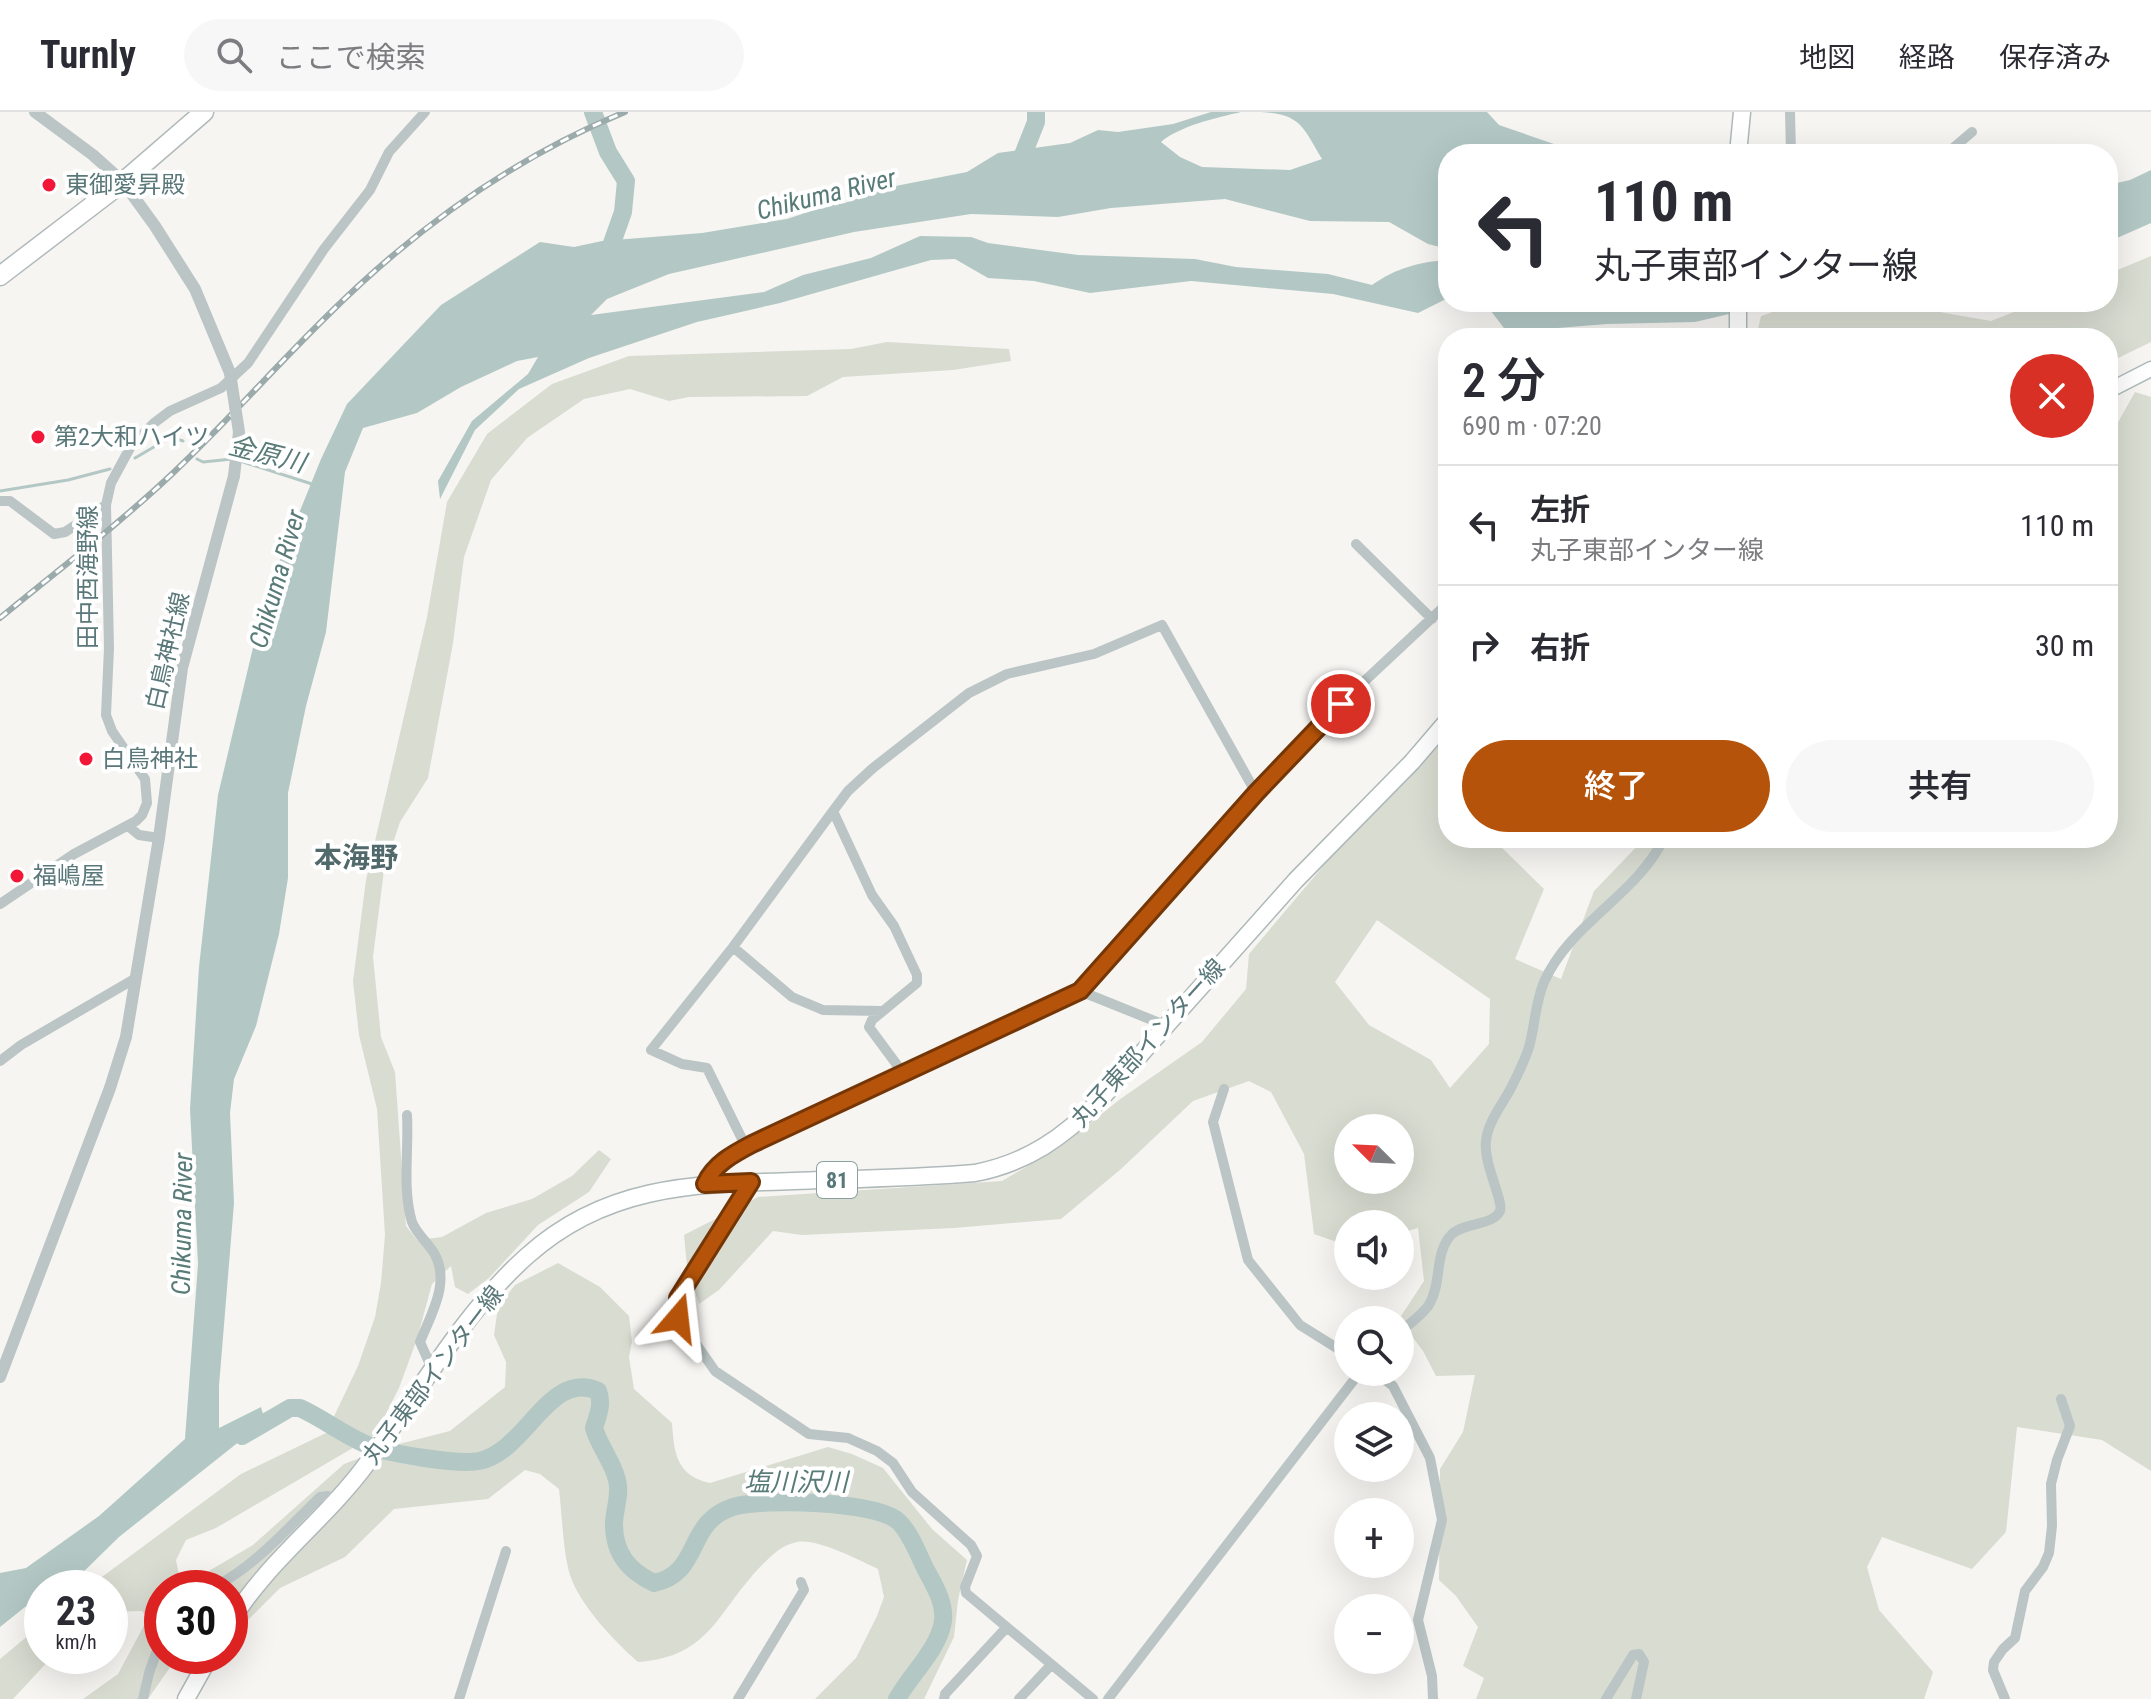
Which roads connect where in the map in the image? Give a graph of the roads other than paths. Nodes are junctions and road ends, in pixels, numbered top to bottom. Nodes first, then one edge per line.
1 (35, 112) edge
2 (204, 112) edge
3 (425, 112) edge
4 (1742, 112) edge
5 (1790, 112) edge
6 (1972, 132) dead end
7 (1739, 144) edge
8 (1791, 144) edge
9 (1958, 144) edge
10 (123, 182) junction
11 (0, 276) edge
12 (2151, 369) edge
13 (2118, 386) edge
14 (0, 501) edge
15 (106, 505) junction
16 (1356, 544) dead end
17 (1438, 613) edge
18 (1432, 619) junction
19 (1438, 732) edge
20 (1256, 793) junction
21 (833, 811) junction
22 (128, 826) junction
23 (159, 838) junction
24 (1659, 848) edge
25 (0, 904) edge
26 (733, 947) junction
27 (136, 978) junction
28 (1080, 991) junction
29 (882, 1011) junction
30 (1167, 1026) junction
31 (0, 1061) edge
32 (903, 1073) junction
33 (1224, 1089) dead end
34 (407, 1115) dead end
35 (746, 1147) junction
36 (751, 1182) junction
37 (705, 1184) junction
38 (1414, 1319) edge
39 (1334, 1346) edge
40 (432, 1369) junction
41 (0, 1377) edge
42 (1349, 1386) edge
43 (1393, 1386) edge
44 (2061, 1399) dead end
45 (336, 1500) junction
46 (506, 1551) dead end
47 (239, 1570) edge
48 (801, 1582) dead end
49 (248, 1596) edge
50 (1006, 1628) junction
51 (1051, 1665) junction
52 (149, 1674) edge
53 (200, 1674) edge
54 (143, 1699) edge
55 (186, 1699) edge
56 (459, 1699) edge
57 (738, 1699) edge
58 (944, 1699) edge
59 (1019, 1699) edge
60 (1093, 1699) edge
61 (1108, 1699) edge
62 (1433, 1699) edge
63 (1606, 1699) edge
64 (1636, 1699) edge
65 (2005, 1699) edge

1 - 10 street
2 - 10 highway
3 - 15 street, 田中西海野線
4 - 7 main road
5 - 8 street
6 - 9 street
10 - 11 highway
10 - 23 street, 白鳥神社線, bridge
12 - 13 main road
14 - 15 street
15 - 22 street, 田中西海野線
16 - 18 street
17 - 18 street
18 - 20 street
19 - 30 main road, 丸子東部インター線 / 81
20 - 21 street
20 - 28 street
21 - 26 street
21 - 29 street
22 - 23 street
22 - 25 street
23 - 27 street, 白鳥神社線
24 - 38 street
26 - 29 street
26 - 35 street
27 - 31 street
27 - 41 street, 白鳥神社線
28 - 30 street
28 - 32 street
29 - 32 street
30 - 36 main road, 丸子東部インター線 / 81
32 - 35 street
33 - 39 street
34 - 40 street
35 - 37 street
36 - 37 main road, 丸子東部インター線 / 81
36 - 50 street
37 - 40 main road, 丸子東部インター線 / 81
40 - 45 main road, 丸子東部インター線 / 81
42 - 61 street
43 - 62 street
44 - 65 street
45 - 47 street
45 - 49 main road, 丸子東部インター線 / 81
46 - 56 street
48 - 57 street
50 - 51 street
50 - 58 street
51 - 59 street
51 - 60 street
52 - 54 street
53 - 55 main road
63 - 64 street

